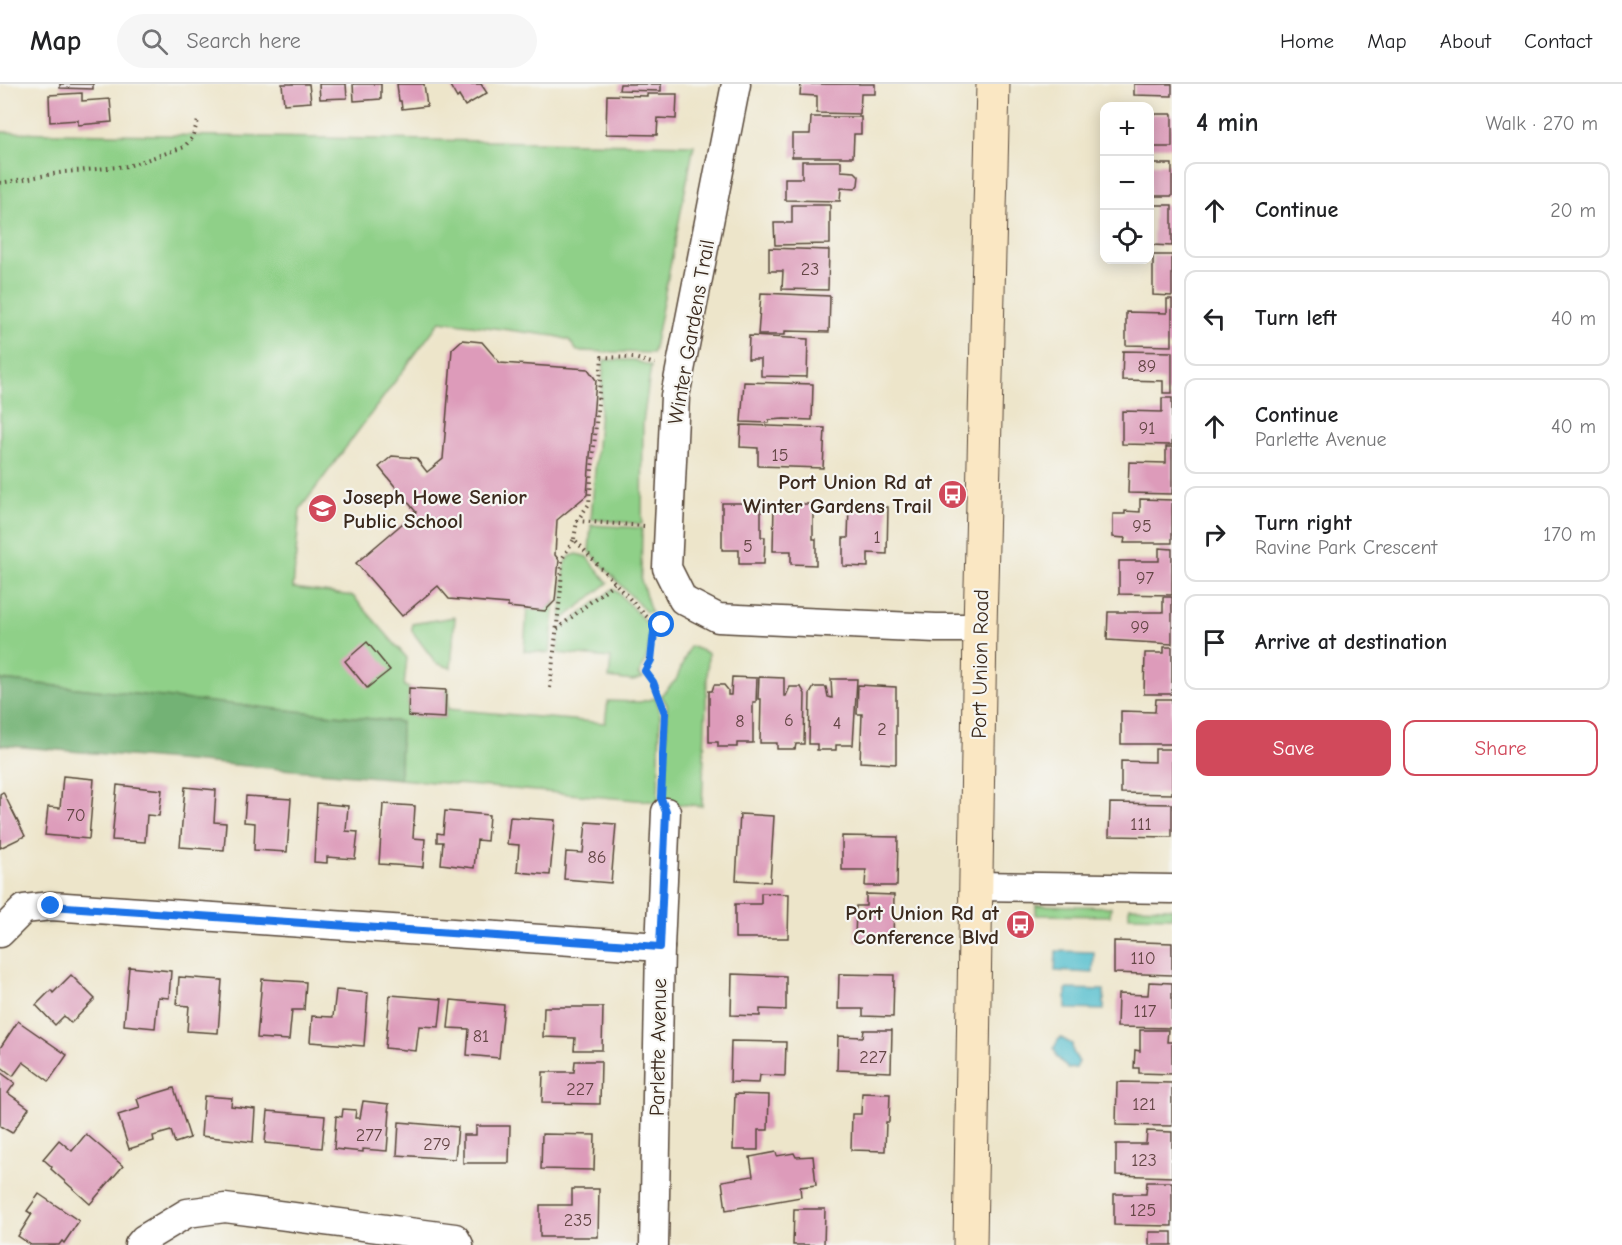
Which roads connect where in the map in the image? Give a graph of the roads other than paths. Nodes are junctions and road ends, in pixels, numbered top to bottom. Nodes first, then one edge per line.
1 (736, 84) edge
2 (993, 84) edge
3 (980, 628) junction
4 (666, 812) road end
5 (977, 886) junction
6 (1172, 889) edge
7 (0, 933) edge
8 (660, 947) junction
9 (389, 1237) edge
10 (139, 1245) edge
11 (459, 1245) edge
12 (654, 1245) edge
13 (970, 1245) edge

1 - 3 street, Winter Gardens Trail
2 - 3 main road, Port Union Road
3 - 5 main road, Port Union Road
4 - 8 street, Parlette Avenue
5 - 6 street
5 - 13 main road, Port Union Road
7 - 8 street
8 - 12 street, Parlette Avenue
9 - 10 street
9 - 11 street

